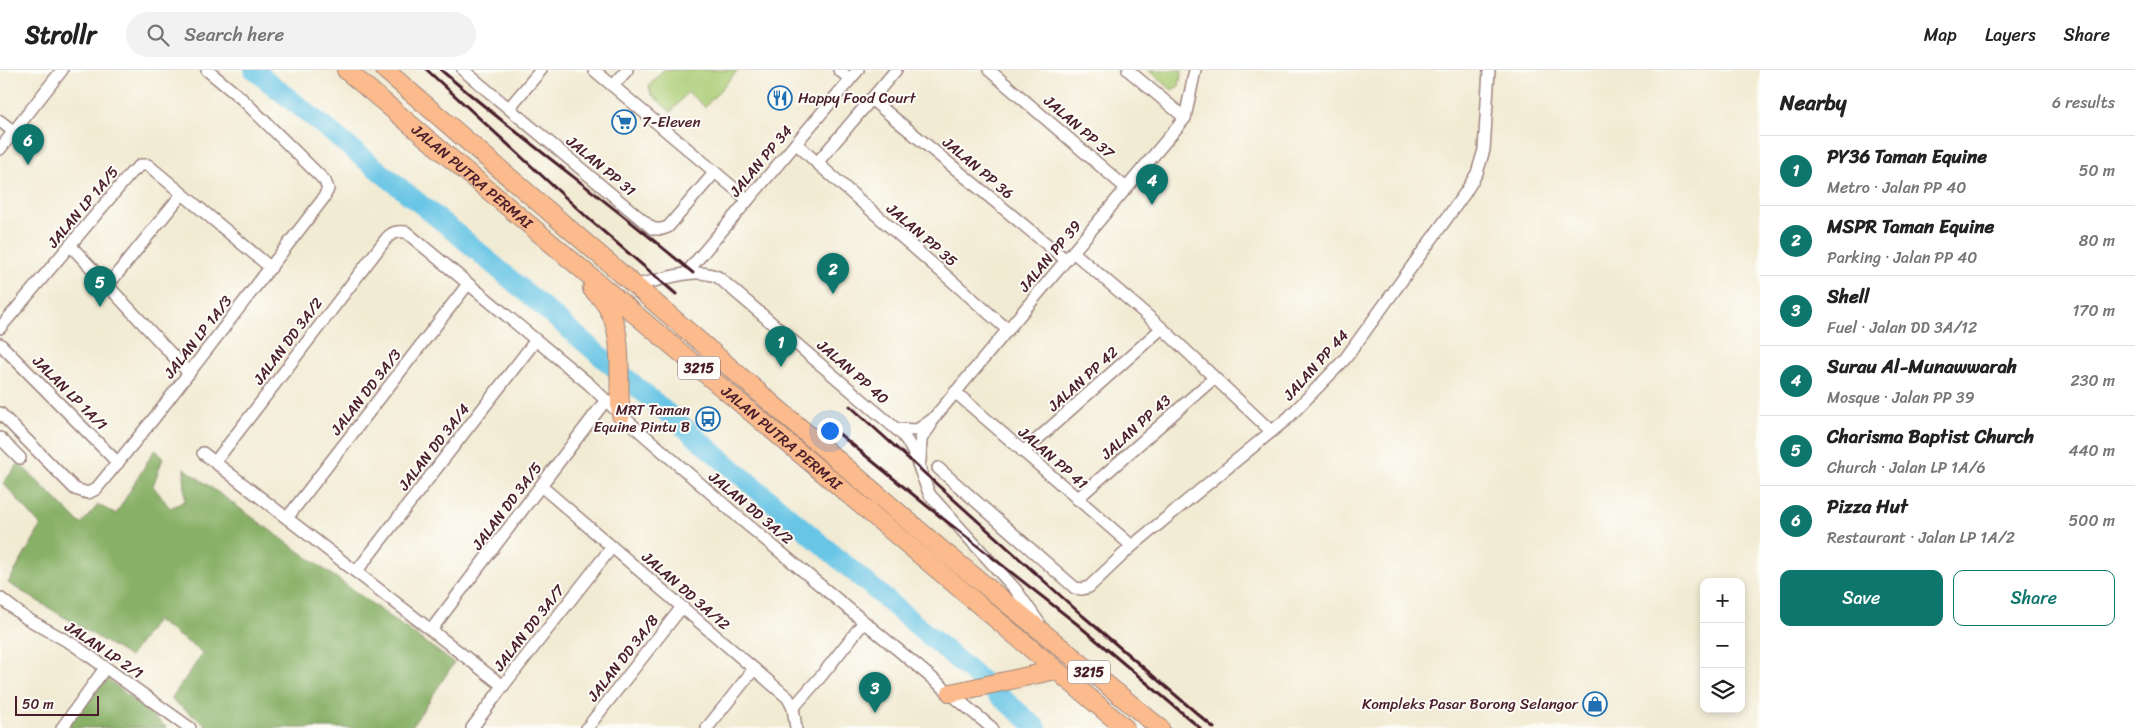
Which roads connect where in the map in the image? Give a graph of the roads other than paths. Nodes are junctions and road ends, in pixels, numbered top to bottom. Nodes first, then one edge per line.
1 (62, 70) edge
2 (207, 70) edge
3 (346, 70) edge
4 (385, 70) edge
5 (464, 70) edge
6 (541, 70) edge
7 (594, 70) edge
8 (627, 70) edge
9 (839, 70) edge
10 (858, 70) edge
11 (896, 70) edge
12 (989, 70) edge
13 (1128, 70) edge
14 (1195, 70) edge
15 (1489, 70) edge
16 (850, 79) junction
17 (613, 86) junction
18 (871, 99) junction
19 (508, 108) junction
20 (1185, 118) junction
21 (0, 121) edge
22 (13, 131) junction
23 (796, 143) junction
24 (0, 149) edge
25 (817, 164) junction
26 (715, 172) junction
27 (479, 181) junction
28 (1126, 188) junction
29 (182, 194) junction
30 (748, 200) junction
31 (70, 245) junction
32 (1069, 256) junction
33 (271, 268) junction
34 (687, 272) junction
35 (468, 284) junction
36 (108, 285) junction
37 (635, 285) junction
38 (0, 328) edge
39 (1162, 328) junction
40 (1008, 330) junction
41 (536, 340) junction
42 (0, 344) edge
43 (189, 372) junction
44 (1214, 378) junction
45 (955, 392) junction
46 (612, 398) junction
47 (0, 413) edge
48 (621, 415) joint
49 (933, 419) junction
50 (896, 429) junction
51 (1271, 431) junction
52 (0, 438) edge
53 (1023, 452) junction
54 (203, 453) dead end
55 (20, 458) dead end
56 (215, 462) junction
57 (118, 464) junction
58 (938, 468) dead end
59 (922, 478) junction
60 (541, 486) junction
61 (1078, 499) junction
62 (287, 518) junction
63 (1132, 546) junction
64 (612, 547) junction
65 (356, 572) junction
66 (1, 601) edge
67 (682, 607) junction
68 (864, 622) junction
69 (431, 630) junction
70 (1049, 638) junction
71 (105, 668) junction
72 (754, 669) junction
73 (1056, 670) junction
74 (503, 686) junction
75 (958, 691) junction
76 (793, 708) junction
77 (62, 728) edge
78 (190, 728) edge
79 (472, 728) edge
80 (587, 728) edge
81 (707, 728) edge
82 (796, 728) edge
83 (992, 728) edge
84 (1125, 728) edge
85 (1160, 728) edge

1 - 22 street
2 - 33 street, JALAN LP 1A/3
3 - 27 main road, JALAN PUTRA PERMAI / 3215
4 - 37 main road, JALAN PUTRA PERMAI / 3215
5 - 19 street, JALAN PP 31
6 - 19 street
7 - 17 street
8 - 17 street
9 - 16 street
10 - 16 street, JALAN PP 34
11 - 18 street
12 - 28 street, JALAN PP 37
13 - 20 street
14 - 20 street, JALAN PP 39
15 - 51 street, JALAN PP 44
16 - 23 street, JALAN PP 34
17 - 26 street
18 - 25 street
18 - 32 street, JALAN PP 36
19 - 26 street, JALAN PP 31
20 - 28 street, JALAN PP 39
21 - 22 street
22 - 24 street
23 - 25 street, JALAN PP 35
23 - 30 street, JALAN PP 34
25 - 40 street, JALAN PP 35
26 - 30 street
27 - 46 main road
27 - 73 main road, JALAN PUTRA PERMAI / 3215
28 - 32 street, JALAN PP 39
29 - 31 street, JALAN LP 1A/5
29 - 33 street, JALAN LP 1A/5
29 - 36 street
30 - 34 street, JALAN PP 34
31 - 36 street
31 - 38 street, JALAN LP 1A/5
32 - 39 street, JALAN PP 36
32 - 40 street, JALAN PP 39
33 - 43 street, JALAN LP 1A/3
34 - 37 street, JALAN PP 40
34 - 50 street, JALAN PP 40
35 - 41 street
35 - 56 street, JALAN DD 3A/2
35 - 62 street, JALAN DD 3A/3
36 - 43 street
37 - 70 main road, JALAN PUTRA PERMAI / 3215
39 - 44 street, JALAN PP 36
39 - 53 street, JALAN PP 42
40 - 45 street, JALAN PP 39
41 - 46 street
41 - 65 street, JALAN DD 3A/4
42 - 57 street, JALAN LP 1A/1
43 - 57 street, JALAN LP 1A/3
44 - 51 street, JALAN PP 36
44 - 61 street, JALAN PP 43
45 - 49 street, JALAN PP 39
45 - 53 street, JALAN PP 41
46 - 48 main road
46 - 60 street, JALAN DD 3A/5
47 - 57 street, JALAN LP 1A/3
48 - 68 street, JALAN DD 3A/2
49 - 50 street, JALAN PP 39
49 - 59 street
50 - 59 street, JALAN PP 40
51 - 63 street, JALAN PP 44
52 - 55 street
53 - 61 street, JALAN PP 41
54 - 56 street
56 - 62 street
58 - 63 street, JALAN PP 44
59 - 70 street
60 - 64 street, JALAN DD 3A/12
60 - 69 street, JALAN DD 3A/5
61 - 63 street, JALAN PP 41
62 - 65 street
64 - 67 street, JALAN DD 3A/12
64 - 74 street, JALAN DD 3A/7
65 - 69 street
66 - 71 street, JALAN LP 2/1
67 - 72 street, JALAN DD 3A/12
67 - 80 street, JALAN DD 3A/8
68 - 75 street, JALAN DD 3A/2
68 - 76 street
69 - 74 street
70 - 85 main road, JALAN PUTRA PERMAI / 3215
71 - 77 street
71 - 78 street, JALAN LP 2/1
72 - 76 street, JALAN DD 3A/12
72 - 81 street
73 - 75 main road
73 - 84 main road, JALAN PUTRA PERMAI / 3215
74 - 79 street, JALAN DD 3A/7
75 - 83 street, JALAN DD 3A/2
76 - 82 street

